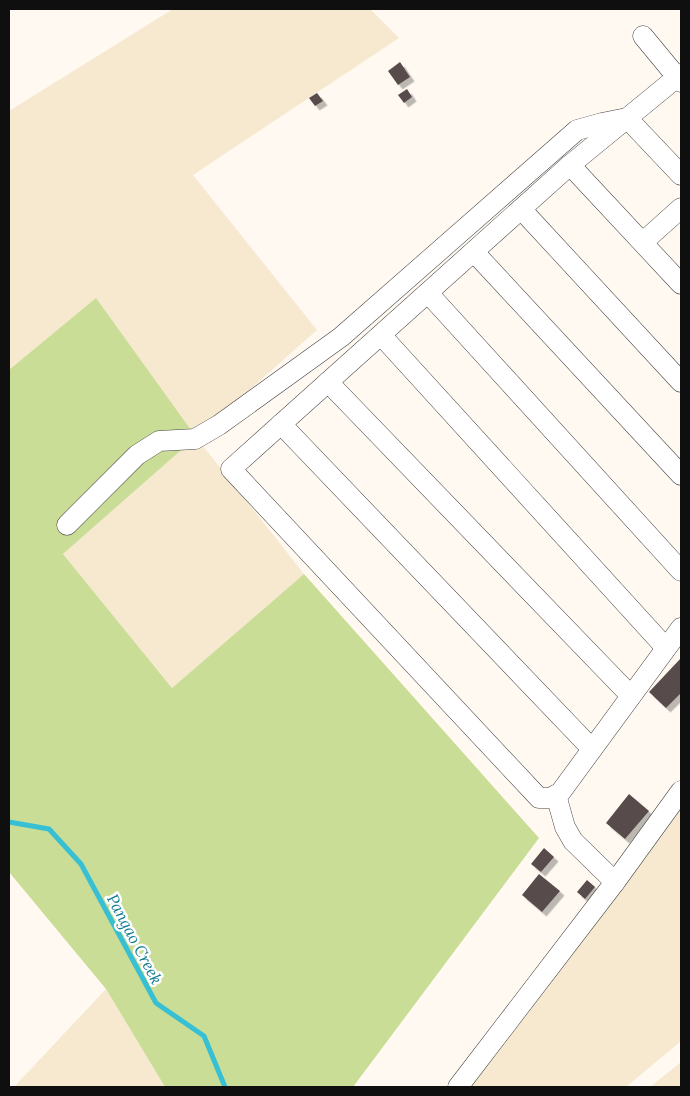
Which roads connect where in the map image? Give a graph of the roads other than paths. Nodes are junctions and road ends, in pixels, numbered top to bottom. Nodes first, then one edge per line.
1 (643, 36) dead end
2 (680, 78) edge
3 (627, 118) junction
4 (570, 165) junction
5 (681, 175) edge
6 (681, 208) edge
7 (521, 209) junction
8 (643, 242) junction
9 (474, 252) junction
10 (681, 284) edge
11 (428, 292) junction
12 (381, 335) junction
13 (328, 382) junction
14 (681, 382) edge
15 (282, 424) junction
16 (681, 475) edge
17 (66, 524) dead end
18 (681, 571) edge
19 (681, 628) edge
20 (666, 648) junction
21 (631, 696) junction
22 (592, 749) junction
23 (681, 790) edge
24 (556, 795) junction
25 (615, 882) junction
26 (458, 1087) edge

1 - 2 street
2 - 3 street
3 - 4 street
3 - 5 street
3 - 17 street
4 - 7 street
4 - 8 street
6 - 8 street
7 - 9 street
7 - 14 street
8 - 10 street
9 - 11 street
9 - 16 street
11 - 12 street
11 - 18 street
12 - 13 street
12 - 20 street
13 - 15 street
13 - 21 street
15 - 22 street
15 - 24 street
19 - 20 street
20 - 21 street
21 - 22 street
22 - 24 street
23 - 25 street
24 - 25 street
25 - 26 street

